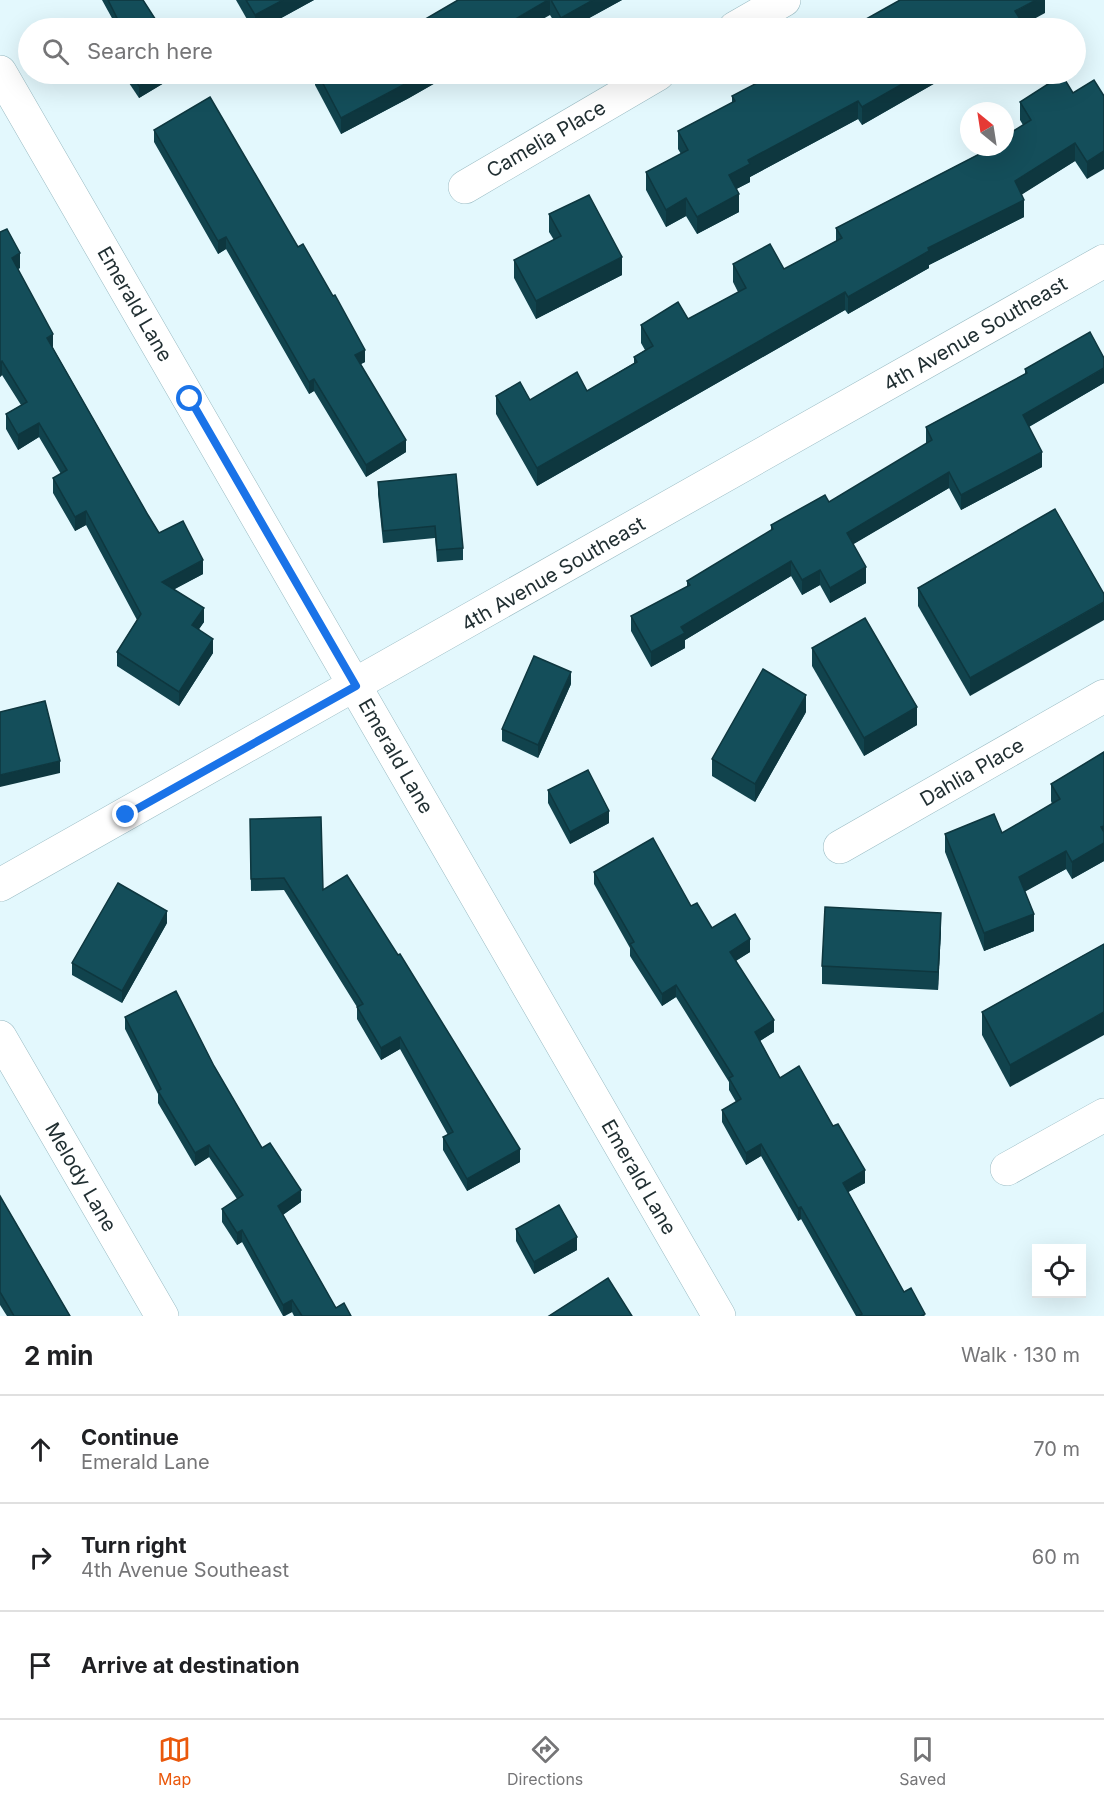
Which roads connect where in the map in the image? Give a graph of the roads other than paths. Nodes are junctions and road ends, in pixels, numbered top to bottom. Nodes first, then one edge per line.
1 (784, 0) edge
2 (752, 18) edge
3 (0, 72) edge
4 (641, 84) edge
5 (465, 187) dead end
6 (1104, 261) edge
7 (356, 686) junction
8 (1104, 696) edge
9 (840, 847) dead end
10 (0, 885) edge
11 (0, 1037) edge
12 (1104, 1115) edge
13 (1007, 1169) dead end
14 (162, 1316) edge
15 (719, 1316) edge

1 - 2 street
3 - 7 street, Emerald Lane
4 - 5 street, Camelia Place
6 - 7 street, 4th Avenue Southeast
7 - 10 street, 4th Avenue Southeast
7 - 15 street, Emerald Lane
8 - 9 street, Dahlia Place
11 - 14 street, Melody Lane
12 - 13 street

